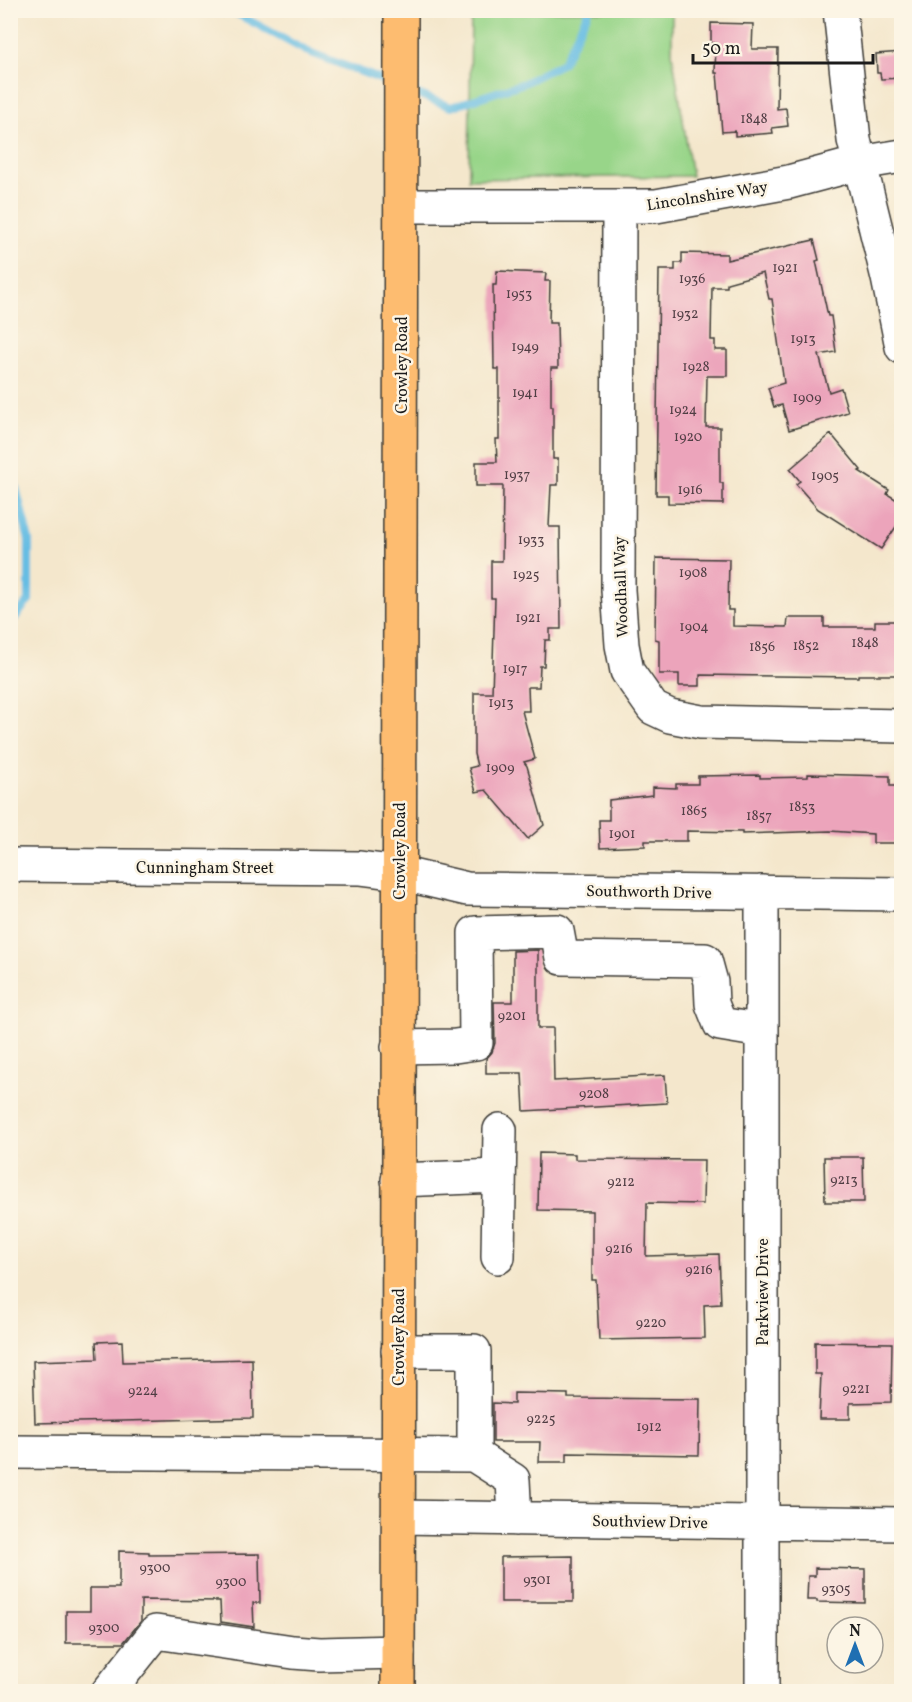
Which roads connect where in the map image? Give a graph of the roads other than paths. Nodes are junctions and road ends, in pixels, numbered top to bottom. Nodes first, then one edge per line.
1 (401, 10) edge
2 (840, 10) edge
3 (902, 156) edge
4 (860, 163) junction
5 (401, 206) junction
6 (619, 206) junction
7 (902, 347) edge
8 (902, 726) edge
9 (10, 865) edge
10 (399, 873) junction
11 (762, 892) junction
12 (902, 894) edge
13 (762, 1031) junction
14 (398, 1047) junction
15 (500, 1130) dead end
16 (498, 1176) junction
17 (398, 1180) junction
18 (498, 1257) dead end
19 (398, 1351) junction
20 (10, 1452) edge
21 (398, 1455) junction
22 (474, 1455) junction
23 (398, 1518) junction
24 (515, 1520) junction
25 (762, 1523) junction
26 (902, 1524) edge
27 (398, 1652) junction
28 (108, 1692) edge
29 (398, 1692) edge
30 (762, 1692) edge

1 - 5 main road, Crowley Road
2 - 4 street
3 - 4 street, Lincolnshire Way
4 - 6 street, Lincolnshire Way
4 - 7 street
5 - 6 street, Lincolnshire Way
5 - 10 main road, Crowley Road
6 - 8 street, Woodhall Way
9 - 10 street, Cunningham Street
10 - 11 street, Southworth Drive
10 - 14 main road, Crowley Road
11 - 12 street, Southworth Drive
11 - 13 street, Parkview Drive
13 - 14 street
13 - 25 street, Parkview Drive
14 - 17 main road, Crowley Road
15 - 16 street
16 - 17 street
16 - 18 street
17 - 19 main road, Crowley Road
19 - 21 main road, Crowley Road
19 - 22 street
20 - 21 street
21 - 22 street
21 - 23 main road, Crowley Road
22 - 24 street
23 - 24 street, Southview Drive
23 - 27 main road, Crowley Road
24 - 25 street, Southview Drive
25 - 26 street, Southview Drive
25 - 30 street, Parkview Drive
27 - 28 street
27 - 29 main road, Crowley Road

